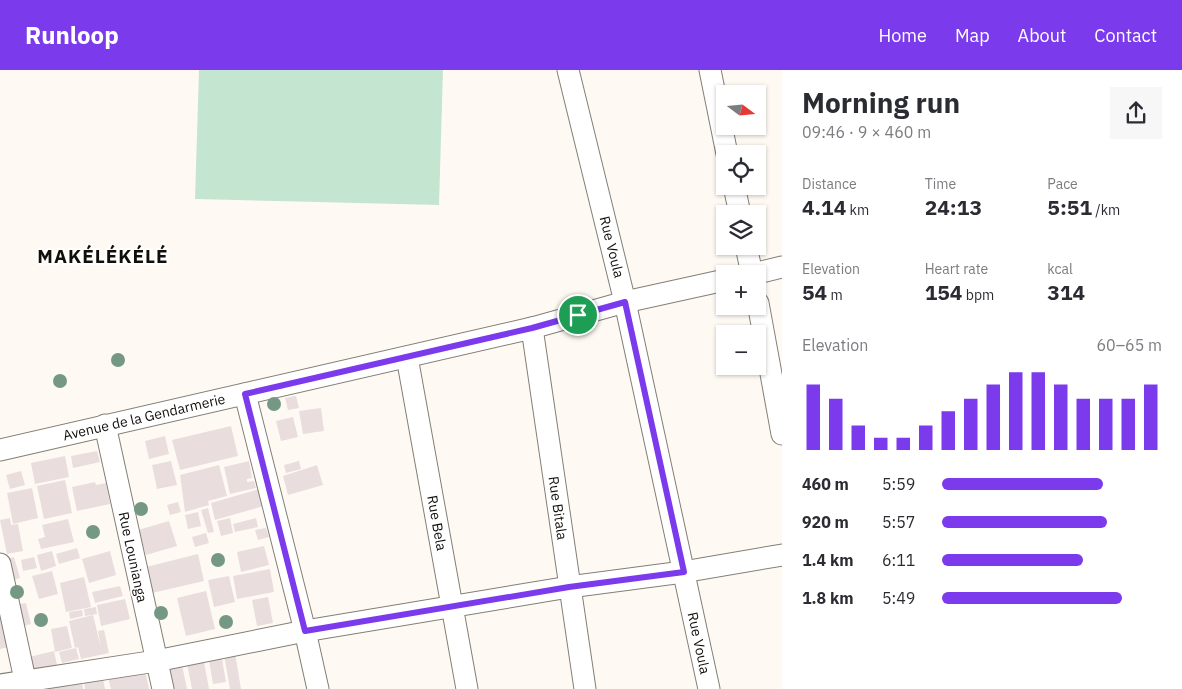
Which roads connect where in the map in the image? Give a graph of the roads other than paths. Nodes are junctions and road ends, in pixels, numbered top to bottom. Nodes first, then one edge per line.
1 (568, 70) edge
2 (710, 70) edge
3 (725, 145) edge
4 (782, 267) edge
5 (766, 271) edge
6 (716, 282) edge
7 (625, 302) junction
8 (760, 315) edge
9 (532, 328) junction
10 (407, 357) junction
11 (245, 394) junction
12 (105, 425) junction
13 (782, 434) edge
14 (0, 450) edge
15 (782, 555) edge
16 (0, 564) edge
17 (684, 572) junction
18 (569, 587) junction
19 (452, 607) junction
20 (305, 631) junction
21 (156, 661) junction
22 (0, 685) edge
23 (27, 685) edge
24 (163, 689) edge
25 (318, 689) edge
26 (467, 689) edge
27 (585, 689) edge
28 (708, 689) edge

1 - 7 street, Rue Voula
2 - 3 street
4 - 5 street
6 - 7 street, Avenue de la Gendarmerie
7 - 9 street, Avenue de la Gendarmerie
7 - 17 street, Rue Voula
8 - 13 street
9 - 10 street, Avenue de la Gendarmerie
9 - 18 street, Rue Bitala
10 - 11 street, Avenue de la Gendarmerie
10 - 19 street, Rue Bela
11 - 12 street, Avenue de la Gendarmerie
11 - 20 street
12 - 14 street, Avenue de la Gendarmerie
12 - 21 street, Rue Lounianga
15 - 17 street
16 - 23 street
17 - 18 street
17 - 28 street, Rue Voula
18 - 19 street
18 - 27 street, Rue Bitala
19 - 20 street
19 - 26 street, Rue Bela
20 - 21 street
20 - 25 street
21 - 23 street
21 - 24 street, Rue Lounianga
22 - 23 street

